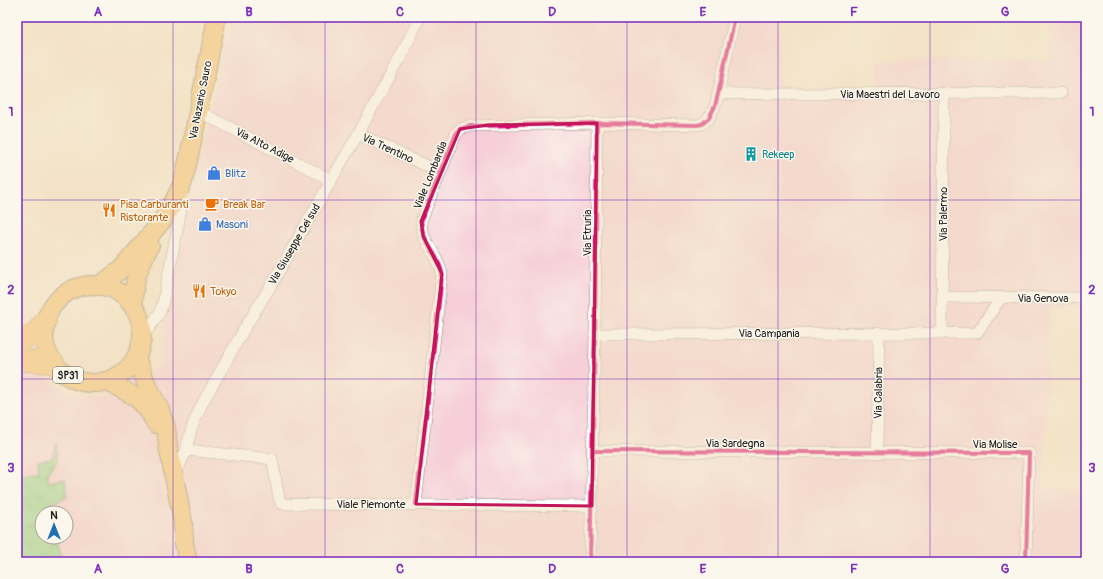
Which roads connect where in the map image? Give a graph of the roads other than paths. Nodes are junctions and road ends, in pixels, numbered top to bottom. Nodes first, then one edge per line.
1 (217, 17) edge
2 (420, 17) edge
3 (735, 17) edge
4 (1061, 93) dead end
5 (718, 94) junction
6 (944, 94) junction
7 (198, 111) junction
8 (597, 123) junction
9 (358, 134) junction
10 (440, 172) junction
11 (331, 180) junction
12 (183, 182) junction
13 (162, 222) junction
14 (100, 286) junction
15 (943, 297) junction
16 (1001, 298) junction
17 (1086, 298) edge
18 (134, 307) junction
19 (46, 320) junction
20 (879, 333) junction
21 (942, 333) junction
22 (595, 334) junction
23 (142, 339) junction
24 (17, 344) edge
25 (136, 357) junction
26 (17, 360) edge
27 (54, 363) junction
28 (105, 381) junction
29 (168, 446) junction
30 (186, 450) junction
31 (593, 451) junction
32 (877, 453) junction
33 (174, 471) junction
34 (416, 504) junction
35 (592, 506) junction
36 (183, 522) junction
37 (188, 562) edge
38 (194, 562) edge
39 (590, 562) edge
40 (1026, 562) edge

1 - 7 main road, Via Nazario Sauro
2 - 9 street, Via Giuseppe Cei sud
3 - 5 street
4 - 6 street, Via Maestri del Lavoro
5 - 6 street, Via Maestri del Lavoro
5 - 8 street
6 - 15 street, Via Palermo
7 - 11 street, Via Alto Adige
7 - 12 main road, Via Nazario Sauro
8 - 10 street, Viale Lombardia
8 - 22 street, Via Etruria
9 - 10 street, Via Trentino
9 - 11 street, Via Giuseppe Cei sud
10 - 34 street, Viale Lombardia
11 - 30 street, Via Giuseppe Cei sud
12 - 13 main road, Via Nazario Sauro
12 - 23 street, Via Nazario Sauro
13 - 14 main road, Via Nazario Sauro
13 - 18 main road, Via Nazario Sauro
14 - 18 main road, Via Nazario Sauro / SP31
14 - 19 main road, Via Nazario Sauro / SP31
15 - 16 street, Via Genova
15 - 21 street, Via Palermo
16 - 17 street, Via Genova
16 - 21 street
18 - 23 main road, Via Nazario Sauro / SP31
19 - 24 highway
19 - 27 main road, Via Nazario Sauro / SP31
20 - 21 street, Via Campania
20 - 22 street, Via Campania
20 - 32 street, Via Calabria
22 - 31 street, Via Etruria
23 - 25 main road, Via Nazario Sauro / SP31
25 - 28 main road, Via Nazario Sauro / SP31
25 - 29 main road, Via Nazario Sauro
26 - 27 highway
27 - 28 main road, Via Nazario Sauro / SP31
28 - 29 main road, Via Nazario Sauro
29 - 33 main road, Via Nazario Sauro
30 - 33 street, Via Giuseppe Cei sud
30 - 34 street, Viale Piemonte
31 - 32 street, Via Sardegna
31 - 35 street, Via Etruria
32 - 40 street, Via Molise
33 - 36 main road, Via Nazario Sauro
34 - 35 street, Viale Piemonte
35 - 39 street, Via Etruria
36 - 37 main road, Via Nazario Sauro
36 - 38 main road, Via Nazario Sauro

